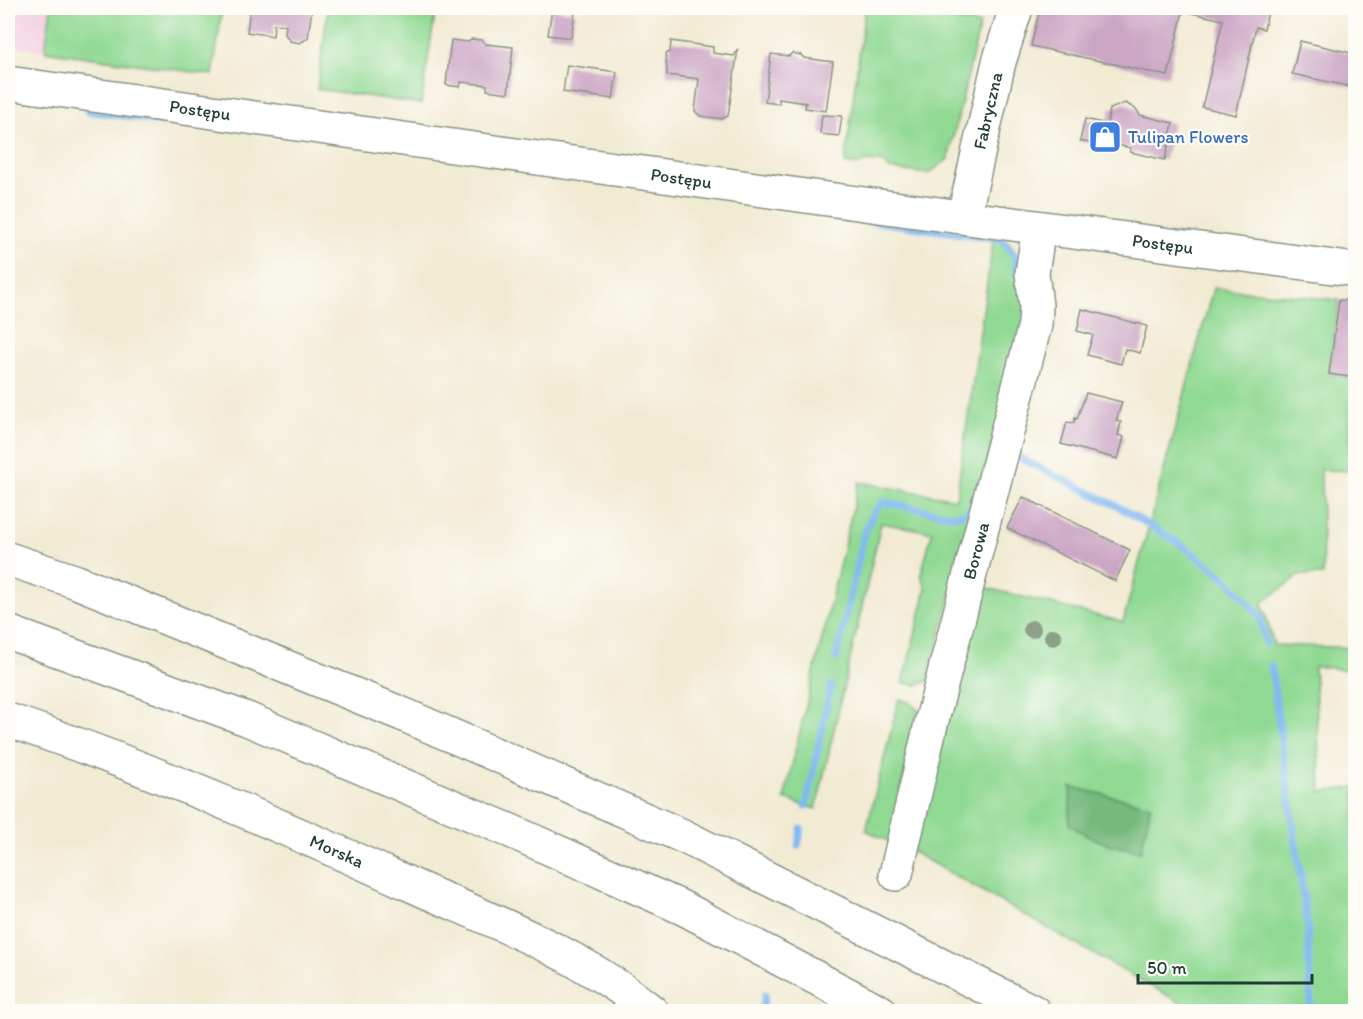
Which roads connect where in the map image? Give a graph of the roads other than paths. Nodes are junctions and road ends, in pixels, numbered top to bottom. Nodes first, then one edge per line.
1 (1016, 8) edge
2 (8, 83) edge
3 (964, 216) junction
4 (1039, 228) junction
5 (1356, 270) edge
6 (8, 559) edge
7 (8, 632) edge
8 (8, 720) edge
9 (896, 874) dead end
10 (652, 1011) edge
11 (881, 1011) edge
12 (1034, 1011) edge

1 - 3 main road, Fabryczna
2 - 3 main road, Postępu
3 - 4 main road, Postępu
4 - 5 main road, Postępu
4 - 9 main road, Borowa
6 - 12 main road
7 - 11 main road
8 - 10 main road, Morska

